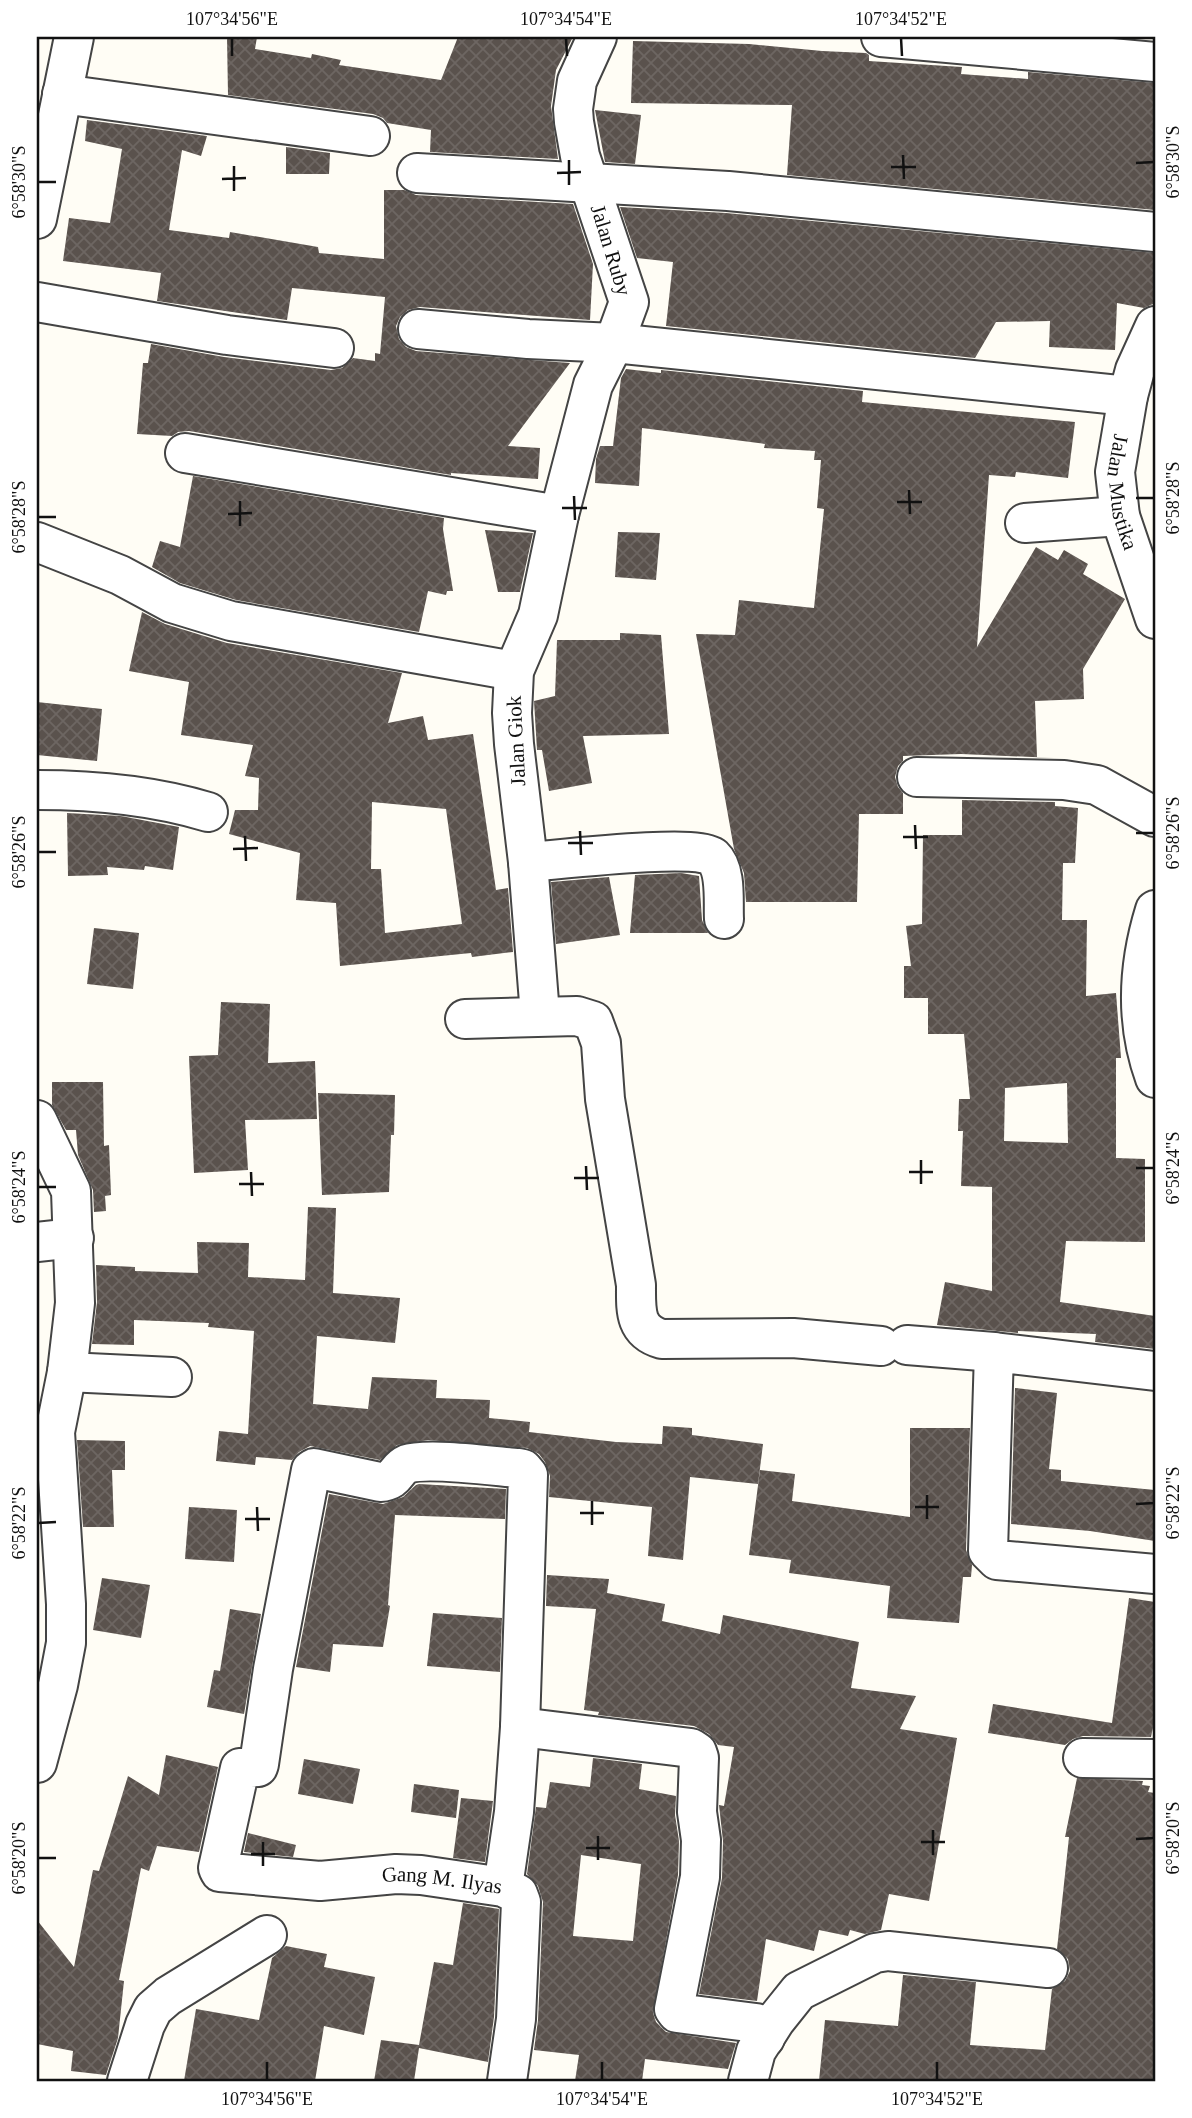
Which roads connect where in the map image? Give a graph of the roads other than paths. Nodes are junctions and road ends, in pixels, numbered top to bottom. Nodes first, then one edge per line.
1 (74, 37) edge
2 (597, 37) edge
3 (881, 37) edge
4 (1155, 62) edge
5 (62, 94) junction
6 (370, 136) dead end
7 (417, 173) dead end
8 (41, 174) edge
9 (589, 182) junction
10 (37, 219) edge
11 (1155, 232) edge
12 (37, 302) edge
13 (1155, 326) edge
14 (418, 329) dead end
15 (614, 343) junction
16 (334, 348) dead end
17 (1128, 396) junction
18 (185, 453) dead end
19 (559, 515) junction
20 (1119, 516) junction
21 (1025, 523) dead end
22 (37, 542) edge
23 (1155, 619) edge
24 (514, 671) junction
25 (917, 777) dead end
26 (37, 790) edge
27 (208, 813) dead end
28 (1155, 817) edge
29 (528, 862) junction
30 (1155, 910) edge
31 (724, 919) dead end
32 (540, 1015) junction
33 (465, 1019) dead end
34 (1155, 1078) edge
35 (37, 1120) edge
36 (74, 1238) junction
37 (37, 1242) edge
38 (994, 1352) junction
39 (1155, 1371) edge
40 (67, 1372) junction
41 (172, 1377) dead end
42 (1155, 1574) edge
43 (520, 1727) junction
44 (1083, 1758) dead end
45 (1155, 1759) edge
46 (37, 1763) edge
47 (503, 1887) junction
48 (267, 1935) dead end
49 (1048, 1968) dead end
50 (765, 2038) junction
51 (127, 2081) edge
52 (507, 2081) edge
53 (748, 2081) edge

1 - 5 street
2 - 9 street, Jalan Ruby
3 - 4 street
5 - 6 street
5 - 8 street
7 - 9 street
8 - 10 street
9 - 11 street
9 - 15 street, Jalan Ruby
12 - 16 street
13 - 17 street, Jalan Mustika
14 - 15 street
15 - 17 street
15 - 19 street, Jalan Giok
17 - 20 street, Jalan Mustika
18 - 19 street
19 - 24 street, Jalan Giok
20 - 21 street
20 - 23 street, Jalan Mustika
22 - 24 street
24 - 29 street, Jalan Giok
25 - 28 street
26 - 27 street
29 - 31 street
29 - 32 street, Jalan Giok
30 - 34 street
32 - 33 street
32 - 38 street
35 - 36 street
36 - 37 street
36 - 40 street
38 - 39 street
38 - 42 street
40 - 41 street
40 - 46 street
43 - 47 street
43 - 47 street, Gang M. Ilyas
43 - 50 street
44 - 45 street
47 - 52 street, Gang M. Ilyas
48 - 51 street
49 - 50 street
50 - 53 street

